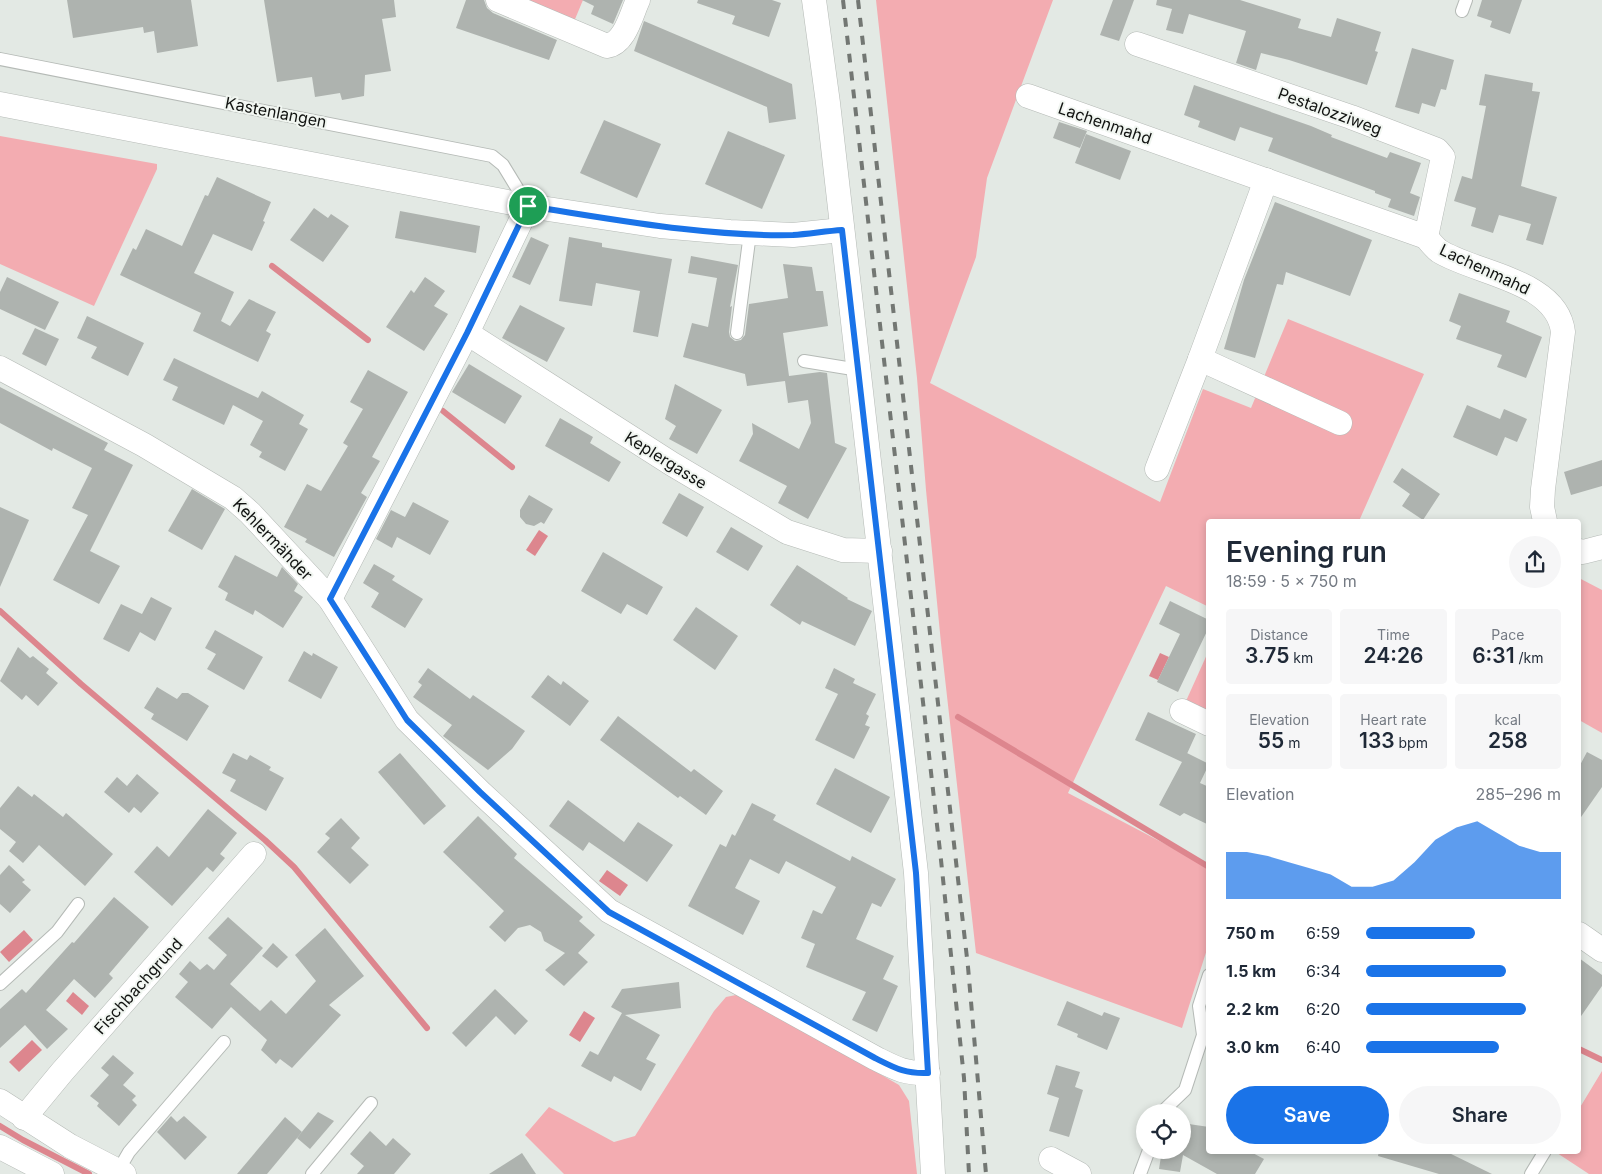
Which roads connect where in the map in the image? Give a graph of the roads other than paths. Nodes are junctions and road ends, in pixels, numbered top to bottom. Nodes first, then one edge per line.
1 (498, 0) edge
2 (638, 0) edge
3 (814, 0) edge
4 (1137, 44) dead end
5 (0, 59) edge
6 (1028, 96) dead end
7 (0, 104) edge
8 (1266, 180) junction
9 (528, 206) junction
10 (842, 230) junction
11 (750, 233) junction
12 (1426, 237) junction
13 (467, 333) junction
14 (737, 333) dead end
15 (1200, 359) junction
16 (804, 361) dead end
17 (0, 368) edge
18 (859, 370) junction
19 (1340, 423) dead end
20 (1158, 470) dead end
21 (1545, 519) edge
22 (880, 551) junction
23 (330, 599) junction
24 (1182, 711) dead end
25 (1206, 723) edge
26 (254, 854) dead end
27 (78, 904) dead end
28 (1581, 935) edge
29 (1602, 950) edge
30 (0, 984) edge
31 (1206, 984) edge
32 (224, 1042) dead end
33 (928, 1073) junction
34 (0, 1101) edge
35 (371, 1103) dead end
36 (1170, 1104) edge
37 (24, 1118) junction
38 (0, 1147) edge
39 (1543, 1154) edge
40 (1051, 1159) dead end
41 (1145, 1159) edge
42 (121, 1172) edge
43 (52, 1174) edge
44 (312, 1174) edge
45 (932, 1174) edge
46 (1078, 1174) edge
47 (1140, 1174) edge
48 (1531, 1174) edge

1 - 2 street
3 - 10 street
4 - 12 street, Pestalozziweg
5 - 9 lane, Kastenlangen
6 - 8 street, Lachenmahd
7 - 9 street
8 - 12 street, Lachenmahd
8 - 15 street
9 - 11 street
9 - 13 street
10 - 11 street
10 - 18 street
11 - 14 lane
12 - 21 street, Lachenmahd
13 - 22 street, Keplergasse
13 - 23 street
15 - 19 street
15 - 20 street
16 - 18 lane
17 - 23 street, Kehlermähder
18 - 22 street
22 - 33 street
23 - 33 street, Kehlermähder
24 - 25 street
26 - 37 street, Fischbachgrund
27 - 30 lane
28 - 29 street
31 - 36 lane
32 - 42 lane
33 - 45 street
34 - 37 street
35 - 44 lane
37 - 42 street
38 - 43 street
39 - 48 lane
40 - 46 street
41 - 47 lane

